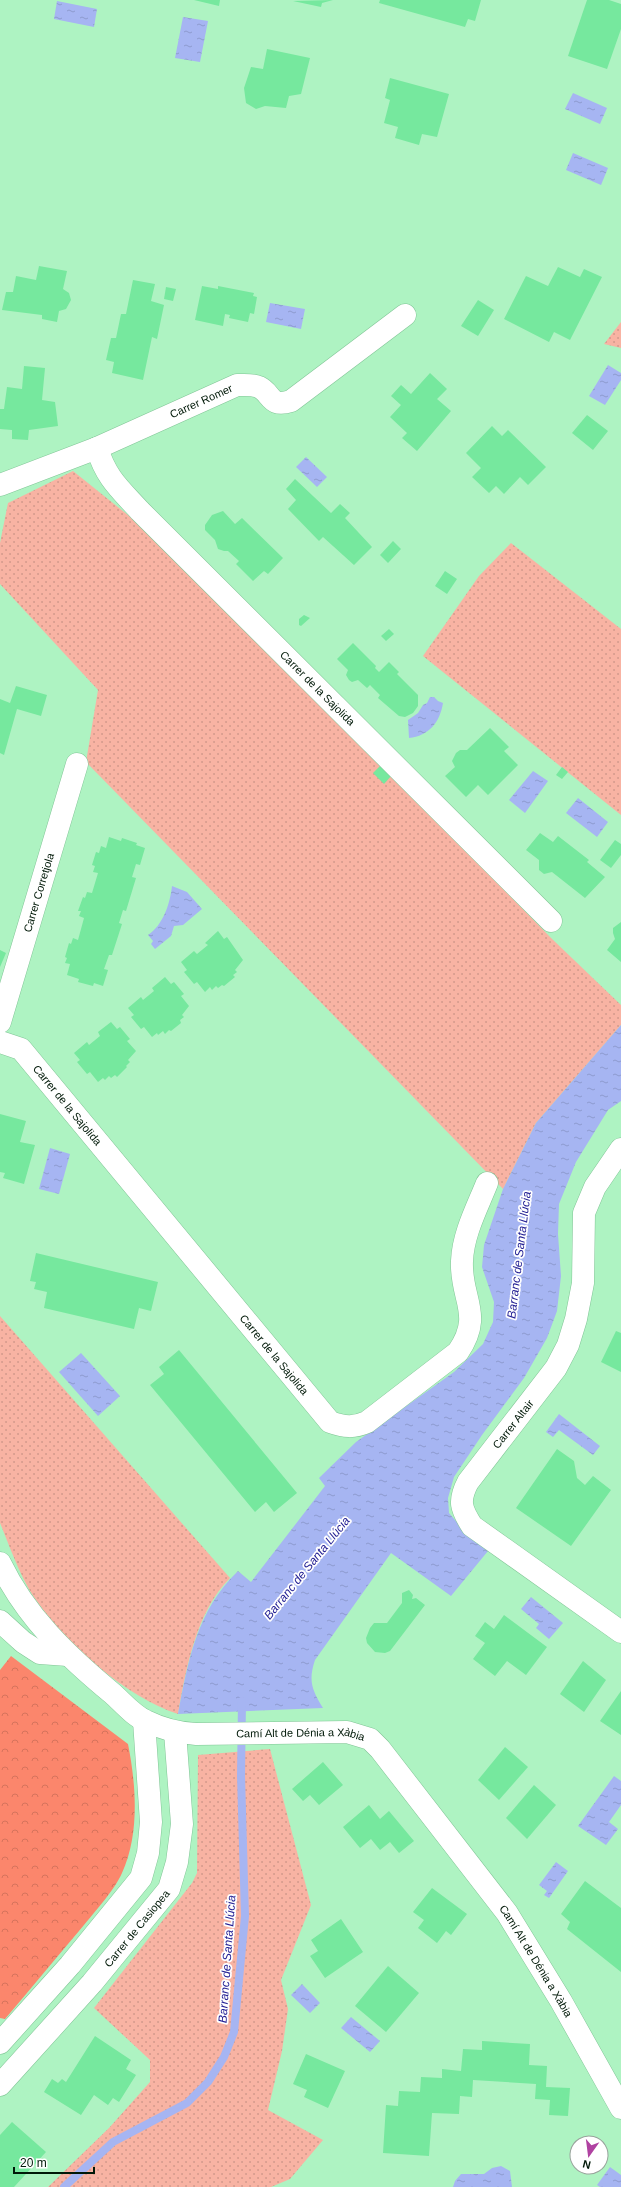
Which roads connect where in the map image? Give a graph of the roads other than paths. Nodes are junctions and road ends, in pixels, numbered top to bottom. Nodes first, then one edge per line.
1 (405, 315) dead end
2 (97, 448) junction
3 (0, 485) edge
4 (77, 764) dead end
5 (551, 921) dead end
6 (0, 1022) edge
7 (0, 1042) edge
8 (621, 1149) edge
9 (487, 1183) dead end
10 (0, 1563) edge
11 (0, 1621) edge
12 (621, 1632) edge
13 (68, 1655) junction
14 (144, 1721) junction
15 (185, 1733) junction
16 (0, 2043) edge
17 (0, 2085) edge
18 (621, 2108) edge

1 - 2 street, Carrer Romer
2 - 3 street, Carrer Romer
2 - 5 street, Carrer de la Sajolida
4 - 6 street, Carrer Corretjola
7 - 9 street, Carrer de la Sajolida
8 - 12 street, Carrer Altair
10 - 13 street, Camí Alt de Dénia a Xàbia
11 - 13 street
13 - 14 street, Camí Alt de Dénia a Xàbia
14 - 15 street, Camí Alt de Dénia a Xàbia
14 - 16 street
15 - 17 street, Carrer de Casiopea
15 - 18 street, Camí Alt de Dénia a Xàbia

